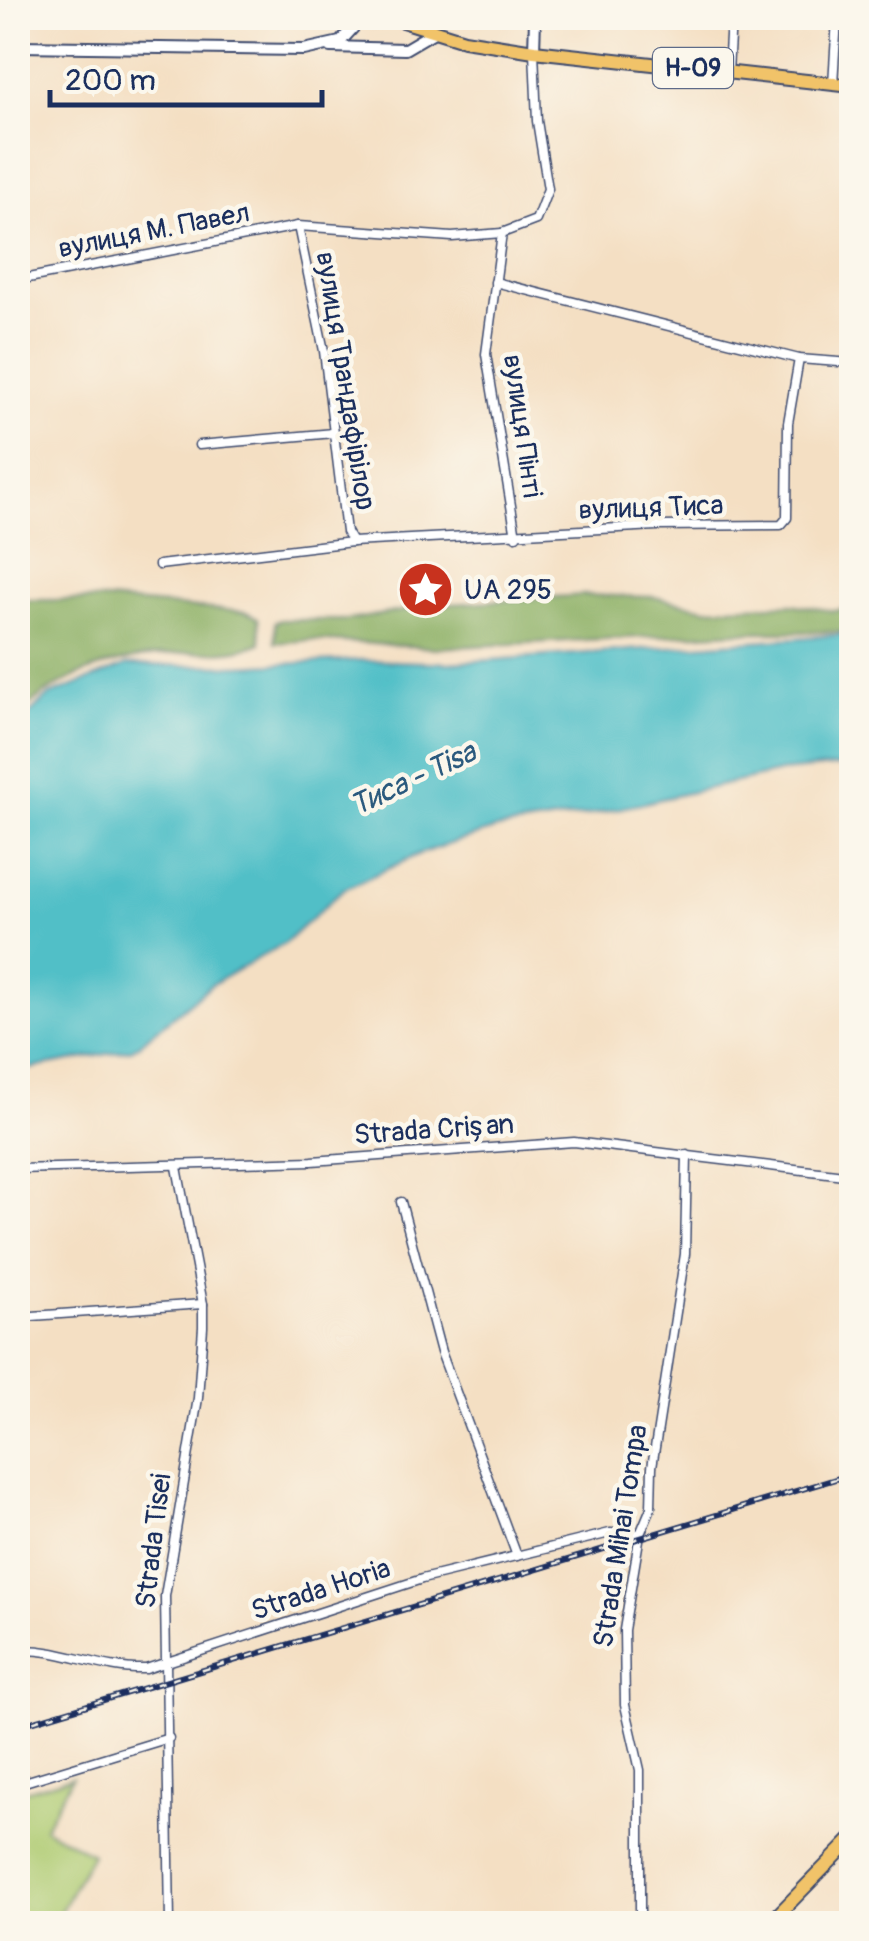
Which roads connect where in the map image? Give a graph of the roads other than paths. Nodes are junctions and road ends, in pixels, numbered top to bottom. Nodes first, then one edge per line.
1 (362, 18) edge
2 (393, 18) edge
3 (535, 18) edge
4 (731, 18) edge
5 (836, 18) edge
6 (434, 32) junction
7 (18, 46) edge
8 (325, 48) junction
9 (534, 52) junction
10 (728, 72) junction
11 (833, 84) junction
12 (852, 86) edge
13 (298, 226) junction
14 (502, 233) junction
15 (18, 280) edge
16 (495, 282) junction
17 (799, 359) junction
18 (852, 363) edge
19 (334, 433) junction
20 (199, 445) dead end
21 (516, 536) junction
22 (352, 542) junction
23 (160, 564) dead end
24 (687, 1155) junction
25 (177, 1167) junction
26 (18, 1169) edge
27 (852, 1176) edge
28 (401, 1202) dead end
29 (203, 1304) junction
30 (18, 1317) edge
31 (640, 1534) junction
32 (517, 1556) junction
33 (18, 1650) edge
34 (166, 1664) junction
35 (168, 1738) junction
36 (18, 1784) edge
37 (852, 1840) edge
38 (170, 1924) edge
39 (640, 1924) edge
40 (769, 1924) edge

1 - 8 street
2 - 6 main road, Н-09
3 - 9 street
4 - 10 street
5 - 11 street
6 - 8 street
6 - 9 main road, Н-09
7 - 8 street
9 - 10 main road, Н-09
9 - 14 street
10 - 11 main road, Н-09
11 - 12 main road, Н-09
13 - 14 street, вулиця М. Павел
13 - 15 street, вулиця М. Павел
13 - 19 street, вулиця Трандафірілор
14 - 16 street, вулиця Пінті
16 - 17 street
16 - 21 street, вулиця Пінті
17 - 18 street
17 - 21 street, вулиця Тиса
19 - 20 street
19 - 22 street, вулиця Трандафірілор
21 - 22 street, вулиця Тиса
22 - 23 street, вулиця Тиса
24 - 25 street, Strada Crișan
24 - 27 street, Strada Crișan
24 - 31 street, Strada Mihai Tompa
25 - 26 street, Strada Crișan
25 - 29 street, Strada Tisei
28 - 32 street
29 - 30 street
29 - 34 street, Strada Tisei
31 - 32 street, Strada Horia
31 - 39 street, Strada Mihai Tompa
32 - 34 street, Strada Horia
33 - 34 street, Strada Horia
34 - 35 street, Strada Tisei
35 - 36 street
35 - 38 street, Strada Tisei
37 - 40 main road

